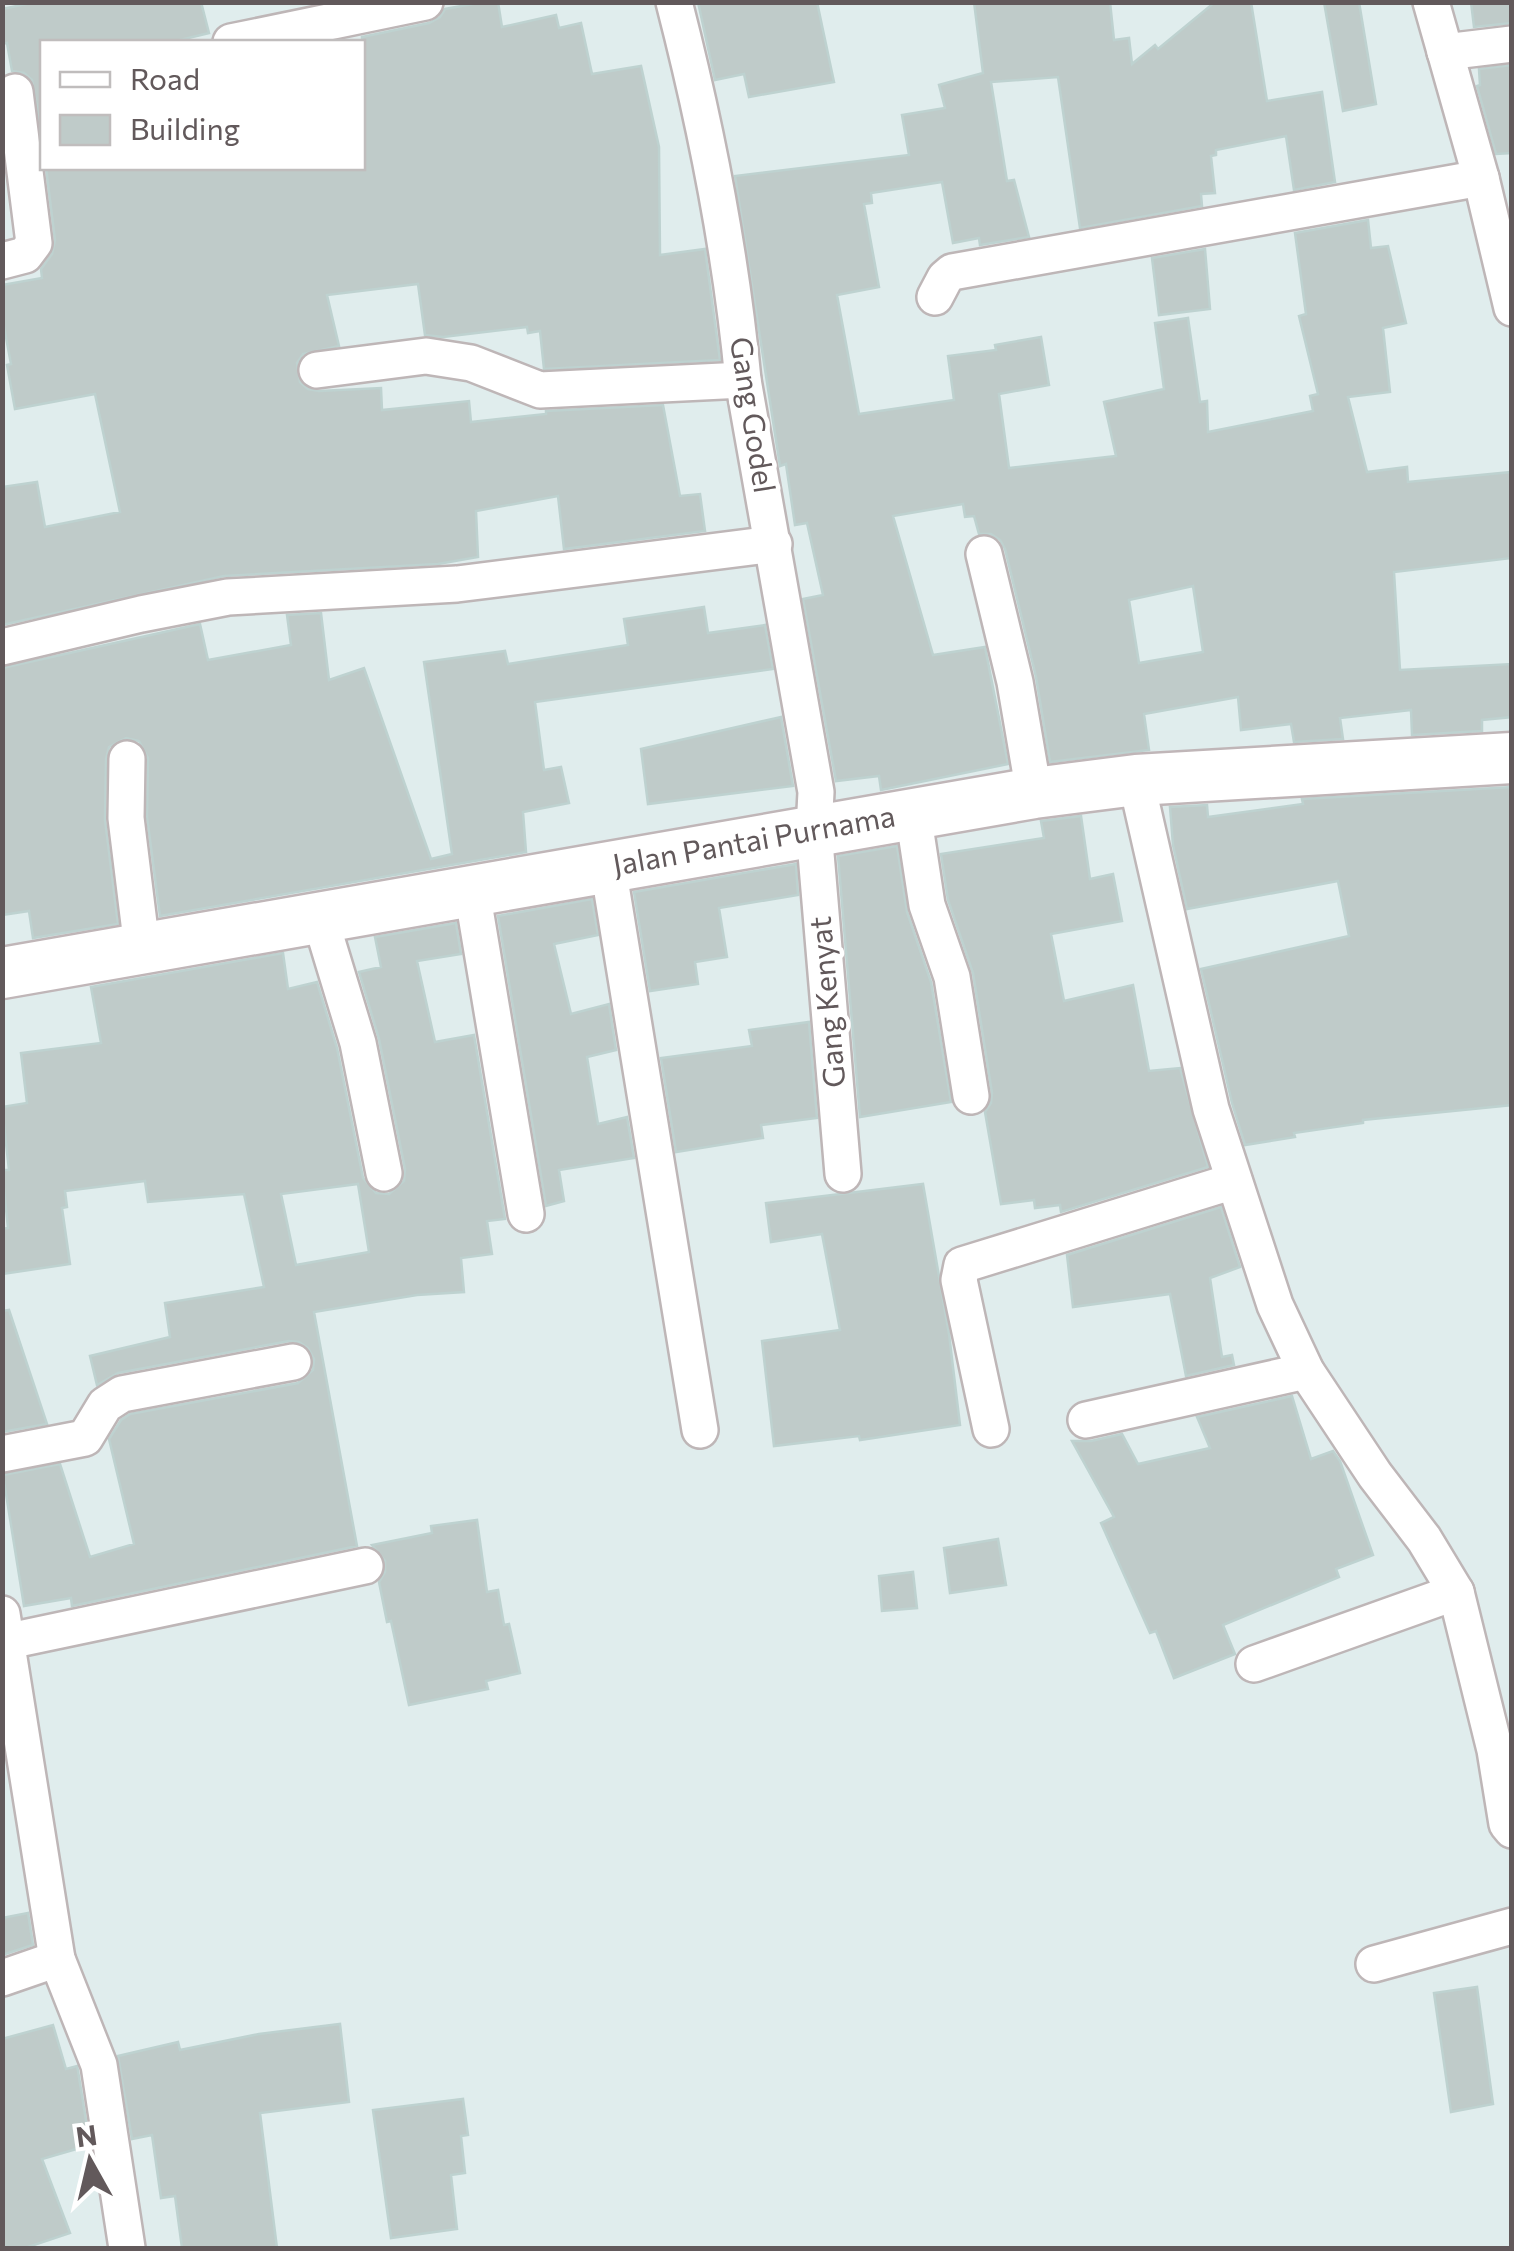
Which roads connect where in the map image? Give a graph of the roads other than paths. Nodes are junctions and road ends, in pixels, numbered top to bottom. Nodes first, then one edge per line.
1 (425, 2) edge
2 (674, 2) edge
3 (1431, 2) edge
4 (241, 40) edge
5 (1512, 44) edge
6 (1445, 52) junction
7 (20, 91) edge
8 (1481, 178) junction
9 (2, 261) edge
10 (935, 297) dead end
11 (1512, 308) edge
12 (317, 370) dead end
13 (743, 380) junction
14 (774, 544) junction
15 (984, 554) dead end
16 (2, 648) edge
17 (1512, 758) edge
18 (127, 760) dead end
19 (1136, 780) junction
20 (1034, 793) junction
21 (913, 813) junction
22 (814, 830) junction
23 (608, 867) junction
24 (472, 892) junction
25 (320, 918) junction
26 (142, 948) junction
27 (2, 973) edge
28 (971, 1096) dead end
29 (384, 1174) dead end
30 (842, 1174) dead end
31 (1234, 1181) junction
32 (526, 1214) dead end
33 (294, 1362) dead end
34 (1306, 1372) junction
35 (1086, 1420) dead end
36 (991, 1429) dead end
37 (700, 1430) dead end
38 (2, 1454) edge
39 (364, 1566) dead end
40 (1456, 1592) junction
41 (6, 1628) edge
42 (1254, 1664) dead end
43 (1512, 1830) edge
44 (1512, 1926) edge
45 (57, 1959) junction
46 (1374, 1964) dead end
47 (2, 1978) edge
48 (123, 2247) edge

1 - 4 street
2 - 13 street, Gang Godel
3 - 6 street
5 - 6 street
6 - 8 street
7 - 9 street
8 - 10 street
8 - 11 street
12 - 13 street
13 - 14 street, Gang Godel
14 - 16 street
14 - 22 street, Gang Godel
15 - 20 street
17 - 19 street, Jalan Pantai Purnama
18 - 26 street
19 - 20 street, Jalan Pantai Purnama
19 - 31 street
20 - 21 street, Jalan Pantai Purnama
21 - 22 street, Jalan Pantai Purnama
21 - 28 street
22 - 23 street, Jalan Pantai Purnama
22 - 30 street, Gang Kenyat
23 - 24 street, Jalan Pantai Purnama
23 - 37 street
24 - 25 street, Jalan Pantai Purnama
24 - 32 street
25 - 26 street, Jalan Pantai Purnama
25 - 29 street
26 - 27 street, Jalan Pantai Purnama
31 - 34 street
31 - 36 street
33 - 38 street
34 - 35 street
34 - 40 street
39 - 41 street
40 - 42 street
40 - 43 street
41 - 45 street
44 - 46 street
45 - 47 street
45 - 48 street

